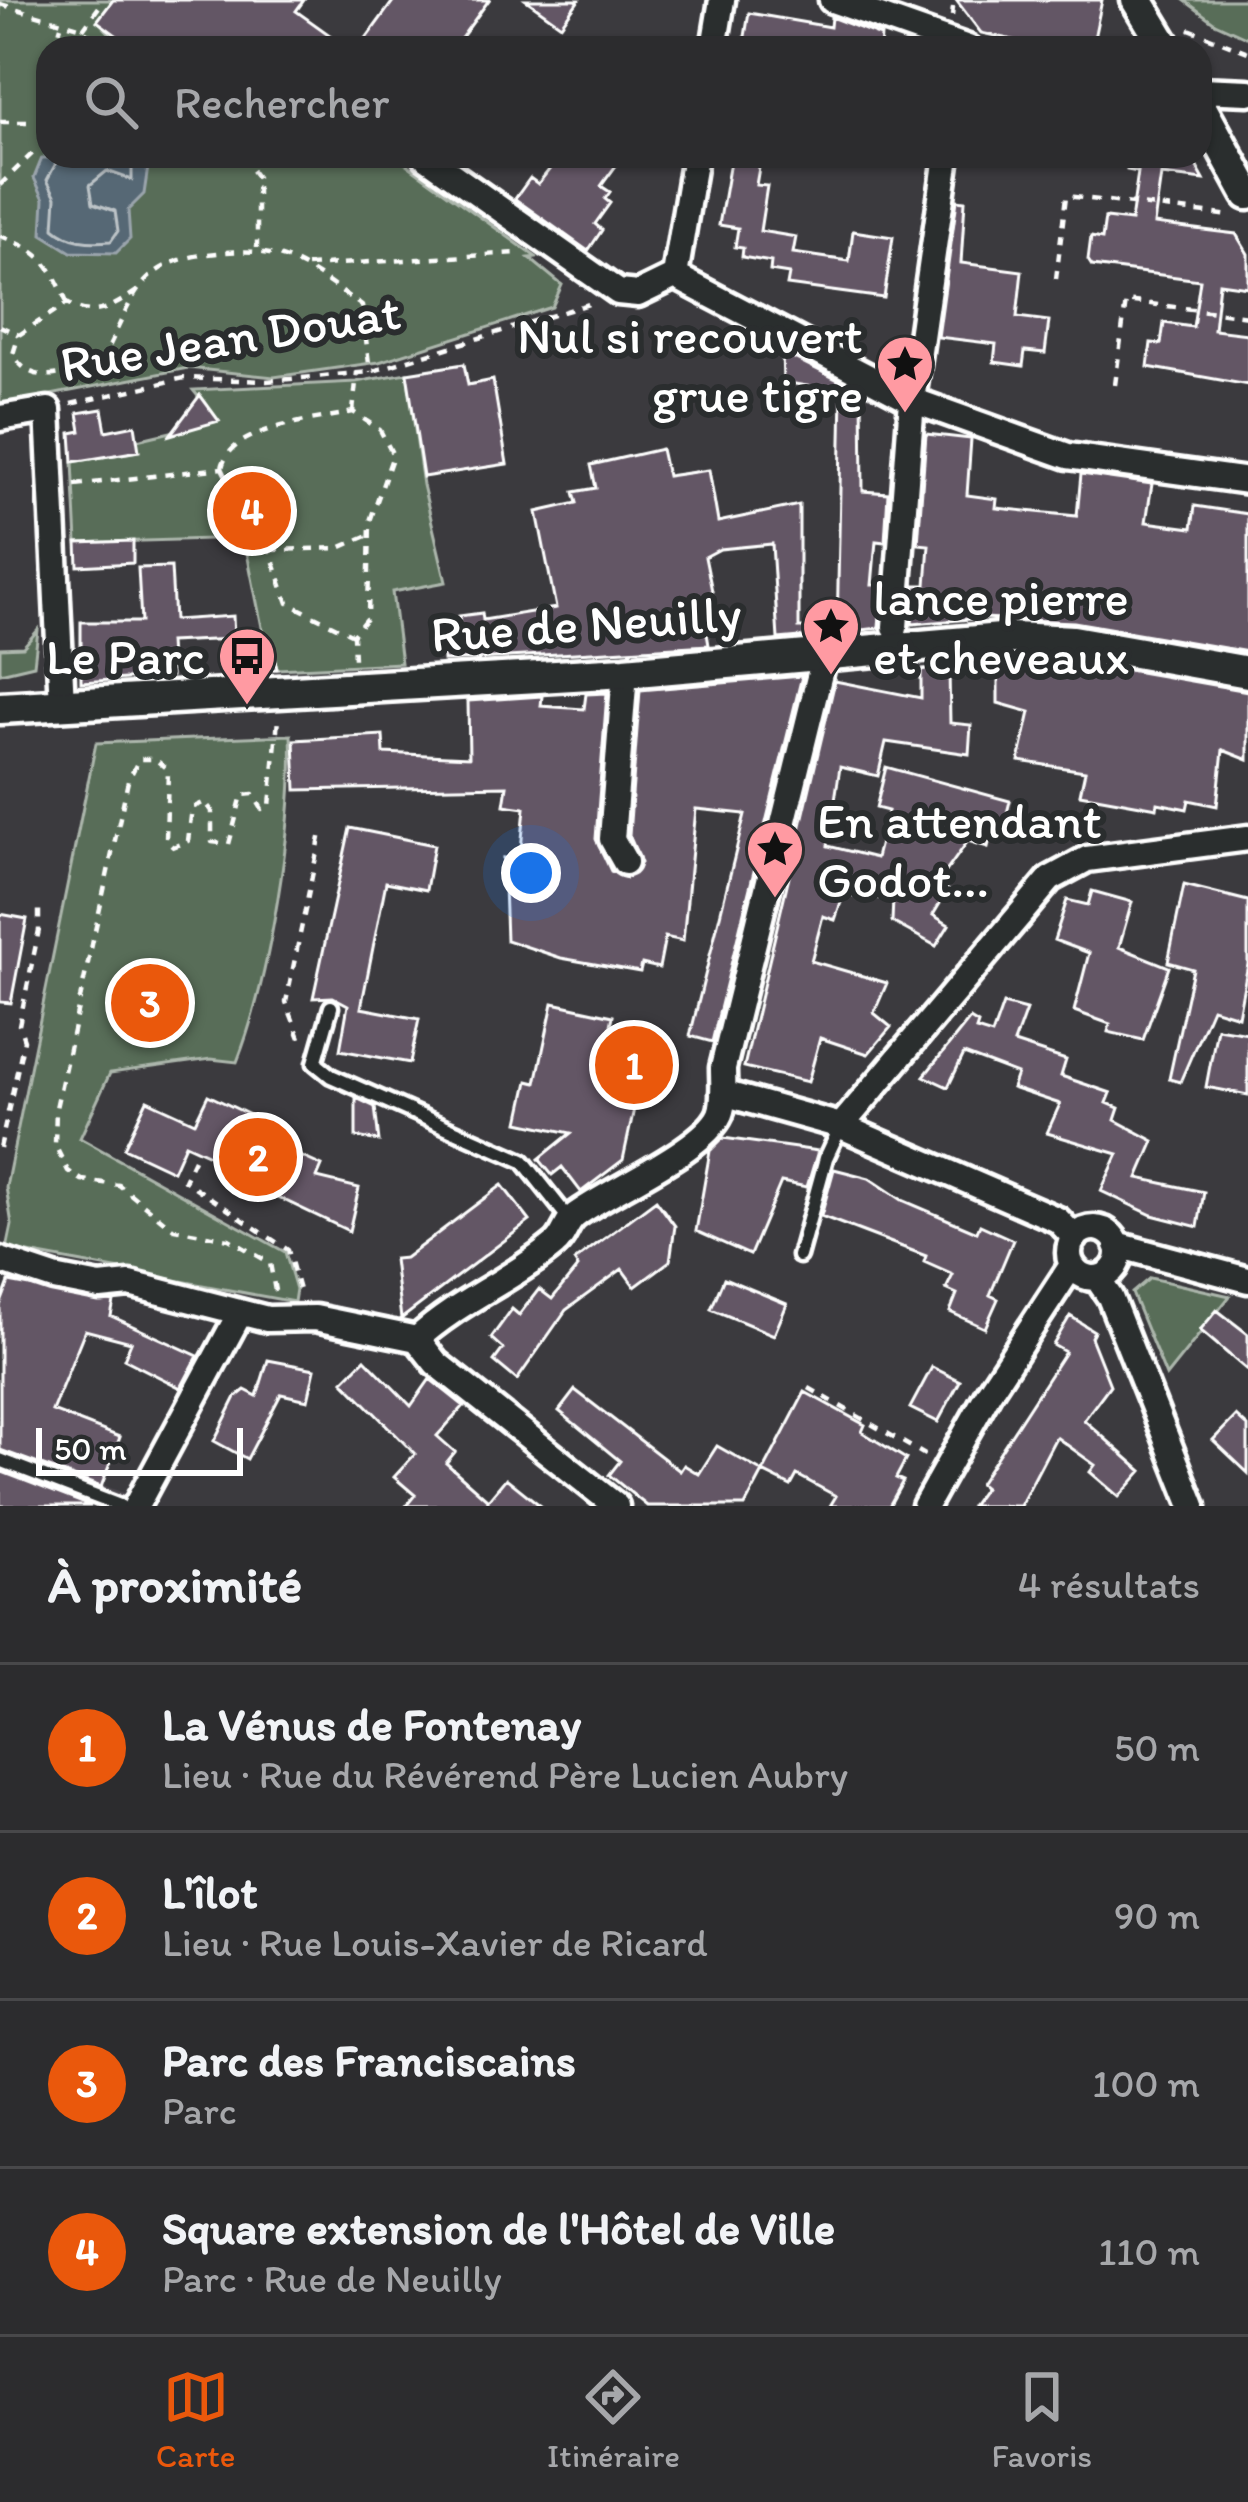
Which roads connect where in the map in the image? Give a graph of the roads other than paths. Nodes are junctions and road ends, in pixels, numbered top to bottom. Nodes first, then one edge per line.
1 (722, 0) edge
2 (832, 0) edge
3 (1142, 7) edge
4 (716, 36) edge
5 (932, 36) edge
6 (1159, 36) edge
7 (1212, 90) edge
8 (1248, 92) edge
9 (1212, 128) edge
10 (441, 168) edge
11 (693, 168) edge
12 (945, 168) edge
13 (1248, 194) edge
14 (675, 276) junction
15 (912, 400) junction
16 (0, 418) edge
17 (1248, 481) edge
18 (895, 627) dead end
19 (825, 653) junction
20 (625, 672) junction
21 (1248, 672) edge
22 (62, 705) junction
23 (0, 708) edge
24 (1248, 838) edge
25 (625, 862) dead end
26 (332, 1007) dead end
27 (723, 1093) junction
28 (841, 1126) junction
29 (569, 1219) junction
30 (1075, 1238) junction
31 (1117, 1245) junction
32 (799, 1256) dead end
33 (0, 1260) edge
34 (1072, 1265) junction
35 (1097, 1278) junction
36 (1248, 1280) edge
37 (240, 1313) junction
38 (417, 1339) junction
39 (0, 1460) edge
40 (120, 1506) edge
41 (136, 1506) edge
42 (616, 1506) edge
43 (925, 1506) edge
44 (1193, 1506) edge

1 - 4 street
2 - 5 street
3 - 6 street
7 - 8 street
9 - 13 street
10 - 14 street
11 - 14 street
12 - 15 street
14 - 15 street
15 - 17 street
15 - 18 street
16 - 22 street, Rue Jean Douat
19 - 20 street, Rue de Neuilly
19 - 21 street, Rue de Neuilly
19 - 27 street
20 - 22 street, Rue de Neuilly
20 - 25 street
22 - 23 street, Rue de Neuilly
24 - 28 street
26 - 29 lane
27 - 28 street
27 - 29 street
28 - 30 street
28 - 32 lane
29 - 38 street
30 - 31 street
30 - 34 street
31 - 35 street
31 - 36 street
33 - 37 street
34 - 35 street
34 - 43 street
35 - 44 street
37 - 38 street
37 - 41 street
38 - 42 street
39 - 40 lane

